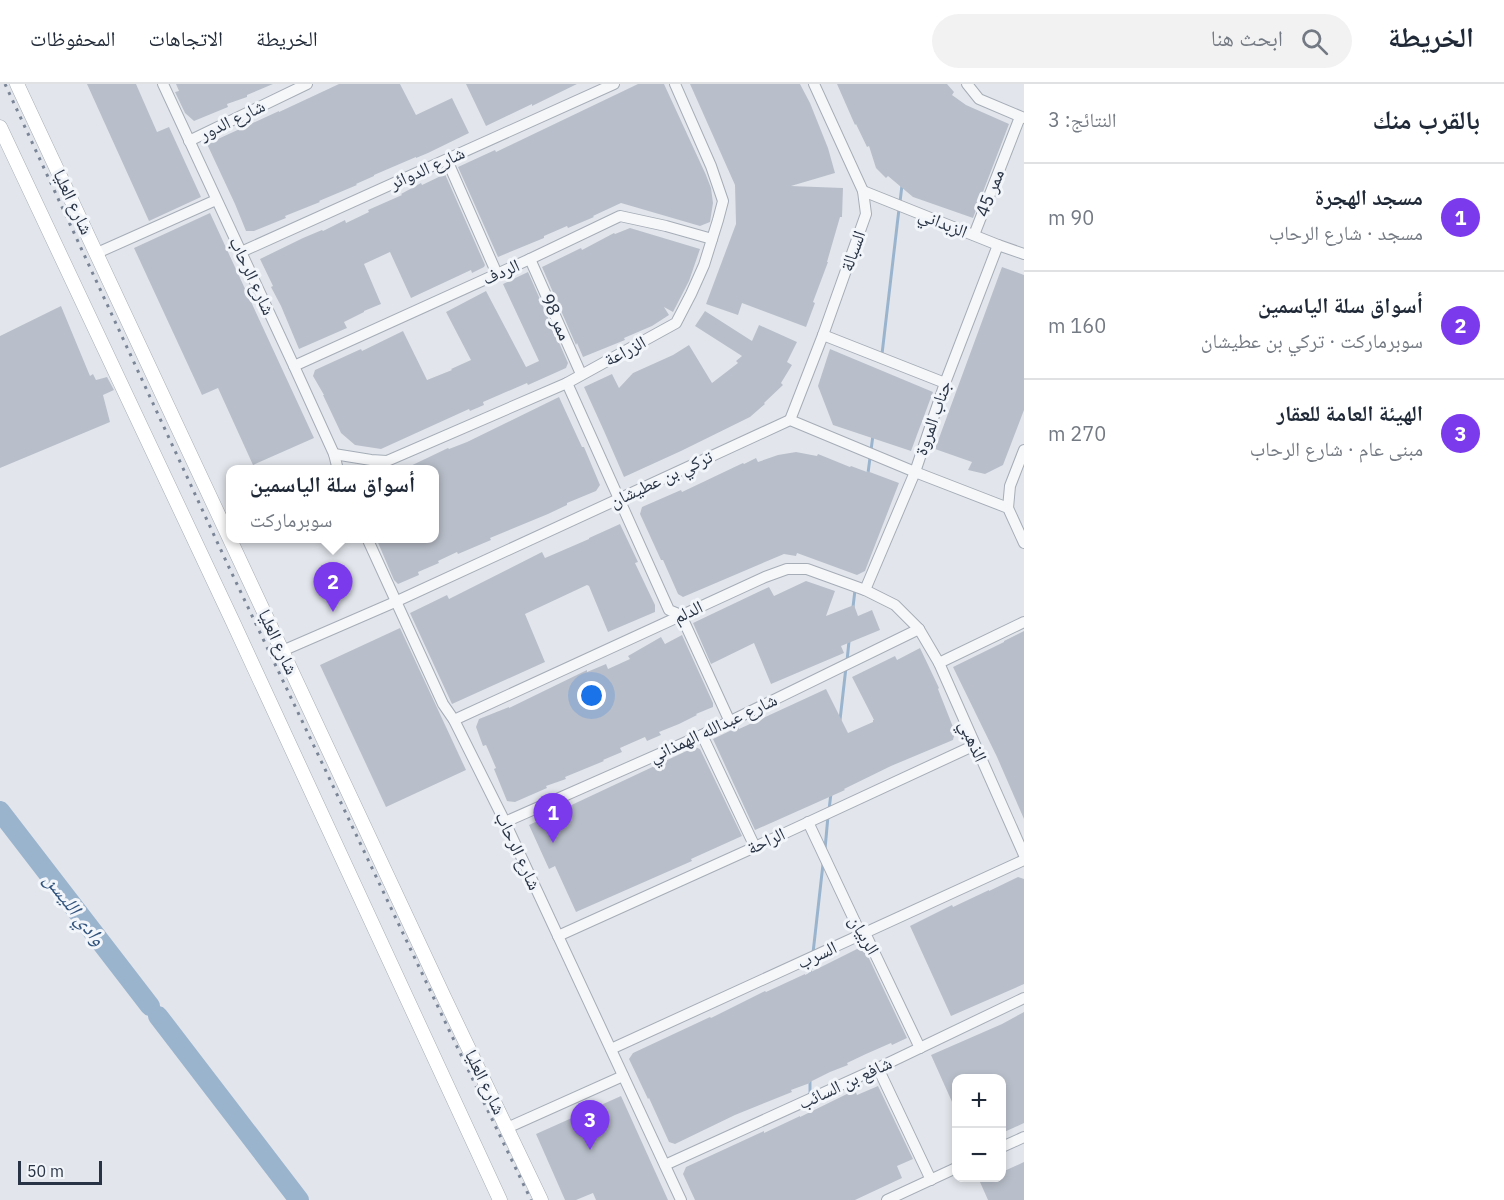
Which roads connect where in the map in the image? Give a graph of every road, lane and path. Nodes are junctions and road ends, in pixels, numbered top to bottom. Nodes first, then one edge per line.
1 (17, 84) edge
2 (163, 84) edge
3 (307, 84) edge
4 (614, 84) edge
5 (675, 84) edge
6 (814, 84) edge
7 (967, 84) edge
8 (1022, 118) edge
9 (0, 127) edge
10 (189, 141) junction
11 (447, 160) junction
12 (863, 191) junction
13 (216, 200) junction
14 (974, 235) junction
15 (712, 239) junction
16 (998, 245) junction
17 (241, 252) junction
18 (97, 253) junction
19 (1024, 254) edge
20 (530, 259) junction
21 (497, 274) junction
22 (823, 335) junction
23 (294, 366) junction
24 (581, 374) junction
25 (567, 383) junction
26 (945, 383) junction
27 (790, 420) junction
28 (1024, 450) edge
29 (334, 454) junction
30 (337, 465) edge
31 (915, 472) junction
32 (619, 498) junction
33 (1008, 508) junction
34 (226, 531) edge
35 (232, 543) edge
36 (369, 543) edge
37 (1024, 543) edge
38 (865, 590) junction
39 (395, 602) junction
40 (681, 615) junction
41 (1024, 622) edge
42 (919, 629) junction
43 (282, 651) junction
44 (939, 663) junction
45 (454, 720) junction
46 (730, 722) junction
47 (702, 735) junction
48 (975, 745) junction
49 (505, 822) junction
50 (808, 822) junction
51 (755, 847) junction
52 (1024, 855) edge
53 (1024, 860) edge
54 (865, 933) junction
55 (558, 936) junction
56 (1024, 998) edge
57 (920, 1048) junction
58 (611, 1049) junction
59 (878, 1068) junction
60 (623, 1076) junction
61 (507, 1128) junction
62 (1024, 1137) edge
63 (1006, 1146) edge
64 (665, 1165) junction
65 (952, 1170) edge
66 (931, 1180) junction
67 (500, 1200) edge
68 (541, 1200) edge
69 (681, 1200) edge
70 (887, 1200) edge

1 - 18 main road, شارع العليا
2 - 10 street, شارع الرحاب
3 - 10 street, شارع الدور
4 - 11 street, شارع الدوائر
5 - 15 street, الزراعة
6 - 12 street, السبالة
7 - 8 street
8 - 14 street, ممر 45
9 - 67 main road, شارع العليا
10 - 13 street, شارع الرحاب
11 - 17 street, شارع الدوائر
11 - 21 street
12 - 14 street, الزبداني
12 - 22 street, السبالة
13 - 17 street, شارع الرحاب
13 - 18 street
14 - 16 street, الزبداني
15 - 20 street, الردف
15 - 24 street, الزراعة
16 - 19 street, الزبداني
16 - 26 street, جناب المروة
17 - 23 street, شارع الرحاب
18 - 34 main road, شارع العليا
20 - 21 street, الردف
20 - 24 street, ممر 98
21 - 23 street, الردف
22 - 26 street
22 - 27 street, السبالة
23 - 29 street, شارع الرحاب
24 - 25 street, الزراعة
25 - 29 street, الزراعة
25 - 32 street
26 - 31 street, جناب المروة
27 - 31 street
27 - 32 street, تركي بن عطيشان
28 - 33 street
29 - 30 street, شارع الرحاب
31 - 33 street
31 - 38 street, جناب المروة
32 - 39 street, تركي بن عطيشان
32 - 40 street
33 - 37 street
35 - 43 main road, شارع العليا
36 - 39 street, شارع الرحاب
38 - 40 street, الدلم
38 - 42 street, الدلم
39 - 43 street, تركي بن عطيشان
39 - 45 street, شارع الرحاب
40 - 45 street, الدلم
40 - 46 street
41 - 44 street
42 - 44 street, الذهبي
42 - 46 street, شارع عبدالله الهمذاني
43 - 61 main road, شارع العليا
44 - 48 street, الذهبي
45 - 49 street, شارع الرحاب
46 - 47 street, شارع عبدالله الهمذاني
47 - 49 street, شارع عبدالله الهمذاني
47 - 51 street
48 - 50 street, الراحة
48 - 52 street, الذهبي
49 - 55 street, شارع الرحاب
50 - 51 street, الراحة
50 - 54 street, الربيان
51 - 55 street, الراحة
53 - 54 street, السرب
54 - 57 street, الربيان
54 - 58 street, السرب
55 - 58 street, شارع الرحاب
56 - 57 street, شافع بن السائب
57 - 59 street, شافع بن السائب
58 - 60 street, شارع الرحاب
59 - 64 street, شافع بن السائب
59 - 66 street
60 - 61 street
60 - 64 street, شارع الرحاب
61 - 68 main road, شارع العليا
62 - 63 street
64 - 69 street, شارع الرحاب
65 - 66 street
66 - 70 street

